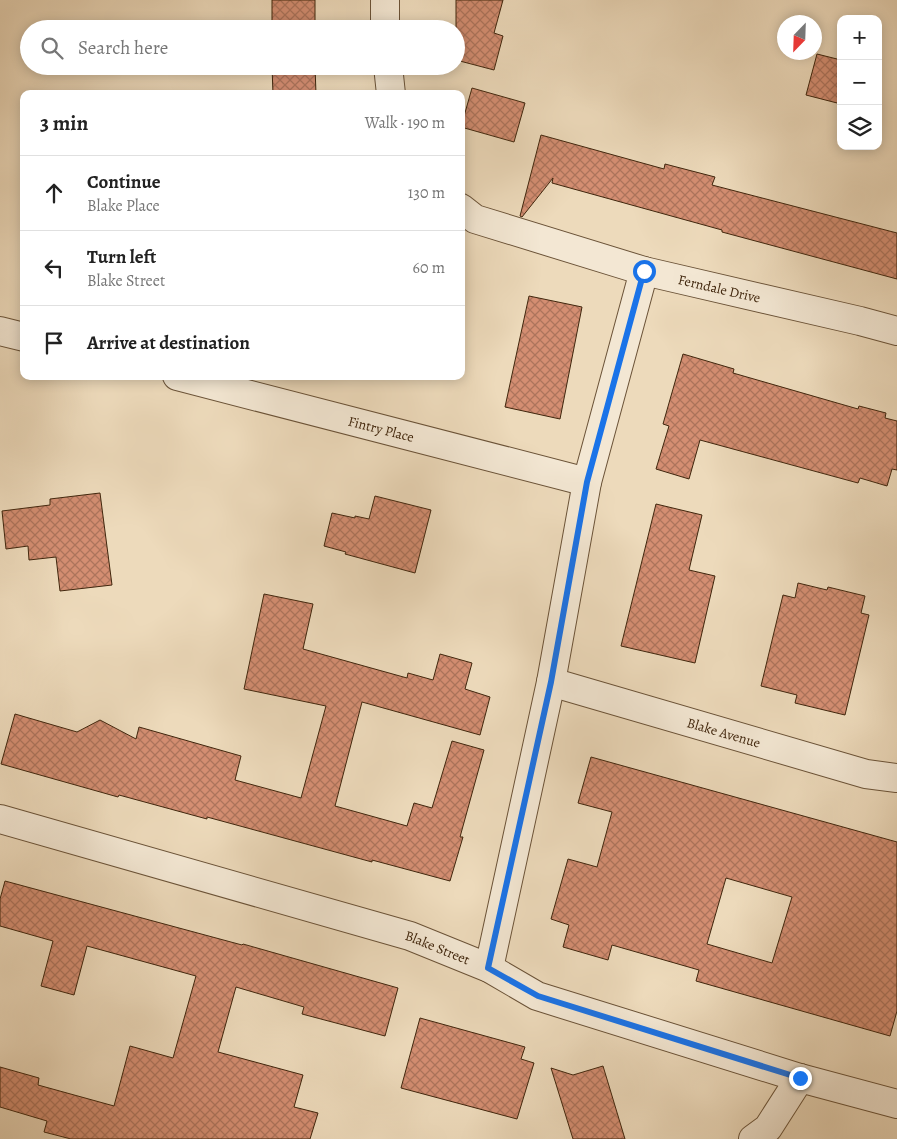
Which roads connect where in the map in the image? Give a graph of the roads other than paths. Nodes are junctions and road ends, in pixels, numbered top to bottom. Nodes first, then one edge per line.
1 (385, 0) edge
2 (385, 20) edge
3 (389, 75) edge
4 (391, 90) edge
5 (465, 211) edge
6 (644, 271) junction
7 (0, 331) edge
8 (897, 331) edge
9 (20, 336) edge
10 (192, 380) edge
11 (587, 482) junction
12 (551, 682) junction
13 (897, 778) edge
14 (0, 819) edge
15 (488, 968) junction
16 (800, 1078) junction
17 (897, 1104) edge
18 (753, 1139) edge

1 - 2 street
3 - 4 street
5 - 6 street, Ferndale Drive
6 - 8 street, Ferndale Drive
6 - 11 street
7 - 9 street
10 - 11 street, Fintry Place
11 - 12 street
12 - 13 street, Blake Avenue
12 - 15 street
14 - 15 street, Blake Street
15 - 16 street, Blake Street
16 - 17 street, Blake Street
16 - 18 street

